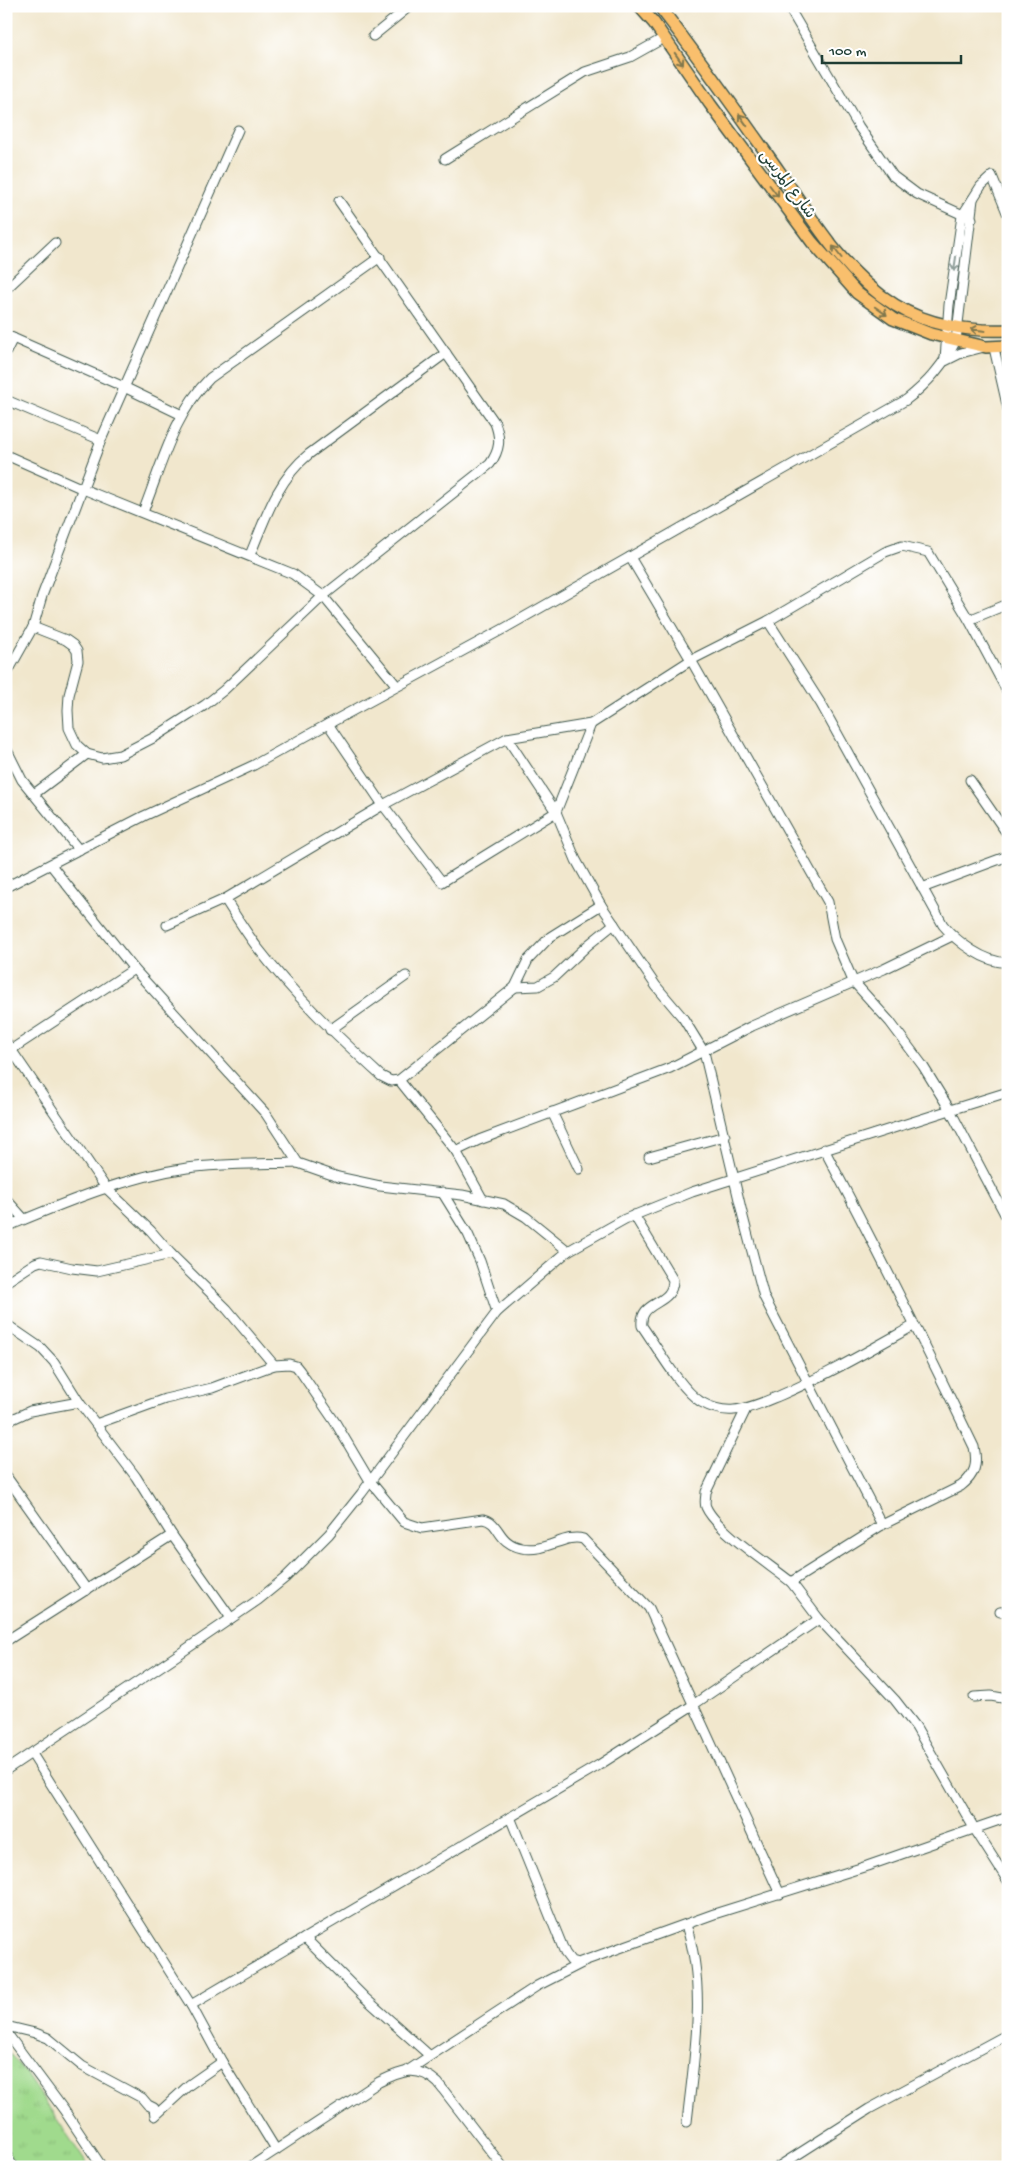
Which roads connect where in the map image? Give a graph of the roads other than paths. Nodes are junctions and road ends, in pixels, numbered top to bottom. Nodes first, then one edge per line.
1 (410, 6) edge
2 (639, 6) edge
3 (659, 6) edge
4 (788, 6) edge
5 (373, 36) dead end
6 (664, 38) junction
7 (238, 130) dead end
8 (445, 160) dead end
9 (974, 198) junction
10 (339, 202) dead end
11 (1008, 214) edge
12 (962, 216) junction
13 (972, 219) junction
14 (55, 243) dead end
15 (380, 257) junction
16 (6, 289) edge
17 (953, 326) junction
18 (1008, 330) edge
19 (10, 337) edge
20 (951, 339) junction
21 (1008, 346) edge
22 (990, 347) junction
23 (6, 352) edge
24 (446, 353) junction
25 (944, 362) junction
26 (124, 387) junction
27 (6, 400) edge
28 (1008, 409) edge
29 (182, 415) junction
30 (101, 440) junction
31 (6, 455) edge
32 (83, 489) junction
33 (143, 512) junction
34 (250, 556) junction
35 (630, 557) junction
36 (323, 596) junction
37 (1008, 604) edge
38 (969, 620) junction
39 (768, 621) junction
40 (33, 627) junction
41 (691, 660) junction
42 (6, 675) edge
43 (397, 686) junction
44 (1008, 693) edge
45 (328, 724) junction
46 (591, 724) junction
47 (506, 738) junction
48 (6, 748) edge
49 (87, 754) junction
50 (970, 780) dead end
51 (34, 794) junction
52 (383, 805) junction
53 (556, 812) junction
54 (1008, 835) edge
55 (79, 850) junction
56 (1008, 856) edge
57 (51, 865) junction
58 (6, 887) edge
59 (922, 888) junction
60 (225, 899) junction
61 (601, 905) junction
62 (614, 924) junction
63 (167, 925) dead end
64 (952, 936) junction
65 (1008, 963) edge
66 (134, 969) junction
67 (406, 976) dead end
68 (853, 981) junction
69 (515, 987) junction
70 (330, 1030) junction
71 (8, 1048) edge
72 (704, 1052) junction
73 (399, 1080) junction
74 (1008, 1092) edge
75 (950, 1110) junction
76 (552, 1112) junction
77 (725, 1136) junction
78 (824, 1149) junction
79 (456, 1151) junction
80 (649, 1157) dead end
81 (298, 1163) junction
82 (579, 1169) dead end
83 (735, 1178) junction
84 (106, 1188) junction
85 (442, 1192) junction
86 (6, 1199) edge
87 (483, 1200) junction
88 (634, 1215) junction
89 (24, 1219) junction
90 (1008, 1220) edge
91 (6, 1226) edge
92 (568, 1251) junction
93 (171, 1254) junction
94 (6, 1282) edge
95 (497, 1312) junction
96 (6, 1324) edge
97 (913, 1326) junction
98 (274, 1365) junction
99 (809, 1383) junction
100 (79, 1402) junction
101 (746, 1408) junction
102 (6, 1422) edge
103 (96, 1424) junction
104 (6, 1476) edge
105 (370, 1481) junction
106 (882, 1525) junction
107 (172, 1535) junction
108 (791, 1582) junction
109 (87, 1590) junction
110 (231, 1618) junction
111 (819, 1619) junction
112 (6, 1641) edge
113 (974, 1697) dead end
114 (1008, 1699) edge
115 (693, 1705) junction
116 (32, 1754) junction
117 (6, 1770) edge
118 (510, 1817) junction
119 (1008, 1817) edge
120 (974, 1828) junction
121 (1008, 1881) edge
122 (780, 1894) junction
123 (686, 1925) junction
124 (305, 1938) junction
125 (582, 1963) junction
126 (191, 2005) junction
127 (6, 2026) edge
128 (6, 2032) edge
129 (1008, 2034) edge
130 (429, 2055) junction
131 (222, 2062) junction
132 (407, 2071) junction
133 (687, 2122) dead end
134 (276, 2150) junction
135 (6, 2154) edge
136 (13, 2167) edge
137 (102, 2167) edge
138 (250, 2167) edge
139 (503, 2167) edge
140 (778, 2167) edge

1 - 5 street
2 - 6 main road, شارع المرسى
17 -> 3 main road, شارع المرسى
4 - 12 street
6 - 8 street
6 -> 20 main road, شارع المرسى
7 - 26 street
9 - 11 street
9 - 12 street
9 - 13 street
10 - 15 street
12 - 13 street
12 -> 17 street
13 - 17 street
14 - 16 street
15 - 24 street
15 - 29 street
18 -> 17 main road, شارع المرسى
17 - 20 street
19 - 23 street
19 - 26 street
20 - 22 main road, شارع المرسى
20 - 25 street
21 - 22 main road
22 - 25 street
22 - 28 street
24 - 34 street
24 - 36 street
25 - 35 street
26 - 29 street
26 - 30 street
27 - 30 street
29 - 33 street
30 - 32 street
31 - 32 street
32 - 33 street
32 - 40 street
33 - 34 street
34 - 36 street
35 - 41 street
35 - 43 street
36 - 43 street
36 - 49 street
37 - 38 street
38 - 39 street
38 - 44 street
39 - 41 street
39 - 59 street
40 - 42 street
40 - 49 street
41 - 46 street
41 - 68 street
43 - 45 street
45 - 52 street
45 - 55 street
46 - 47 street
46 - 53 street
47 - 52 street
47 - 53 street
48 - 51 street
49 - 51 street
50 - 54 street
51 - 55 street
52 - 53 street
52 - 60 street
53 - 61 street
55 - 57 street
56 - 59 street
57 - 58 street
57 - 66 street
59 - 64 street
60 - 63 street
60 - 70 street
61 - 62 street
61 - 69 street
62 - 69 street
62 - 72 street
64 - 65 street
64 - 68 street
66 - 71 street
66 - 81 street
67 - 70 street
68 - 72 street
68 - 75 street
69 - 73 street
70 - 73 street
71 - 84 street
72 - 76 street
72 - 77 street
73 - 79 street
74 - 75 street
75 - 78 street
75 - 90 street
76 - 79 street
76 - 82 street
77 - 80 street
77 - 83 street
78 - 83 street
78 - 97 street
79 - 87 street
81 - 84 street
81 - 85 street
83 - 88 street
83 - 99 street
84 - 89 street
84 - 93 street
85 - 87 street
85 - 95 street
86 - 89 street
87 - 92 street
88 - 92 street
88 - 101 street
89 - 91 street
92 - 95 street
93 - 94 street
93 - 98 street
95 - 105 street
96 - 100 street
97 - 99 street
97 - 106 street
98 - 103 street
98 - 105 street
99 - 101 street
99 - 106 street
100 - 102 street
100 - 103 street
101 - 108 street
103 - 107 street
104 - 109 street
105 - 110 street
105 - 115 street
106 - 108 street
107 - 109 street
107 - 110 street
108 - 111 street
109 - 112 street
110 - 116 street
111 - 115 street
111 - 120 street
113 - 114 street
115 - 118 street
115 - 122 street
116 - 117 street
116 - 126 street
118 - 124 street
118 - 125 street
119 - 120 street
120 - 121 street
120 - 122 street
122 - 123 street
123 - 125 street
123 - 133 street
124 - 126 street
124 - 130 street
125 - 130 street
126 - 131 street
127 - 131 street
128 - 137 street
129 - 140 street
130 - 132 street
131 - 134 street
132 - 134 street
132 - 139 street
134 - 138 street
135 - 136 street

